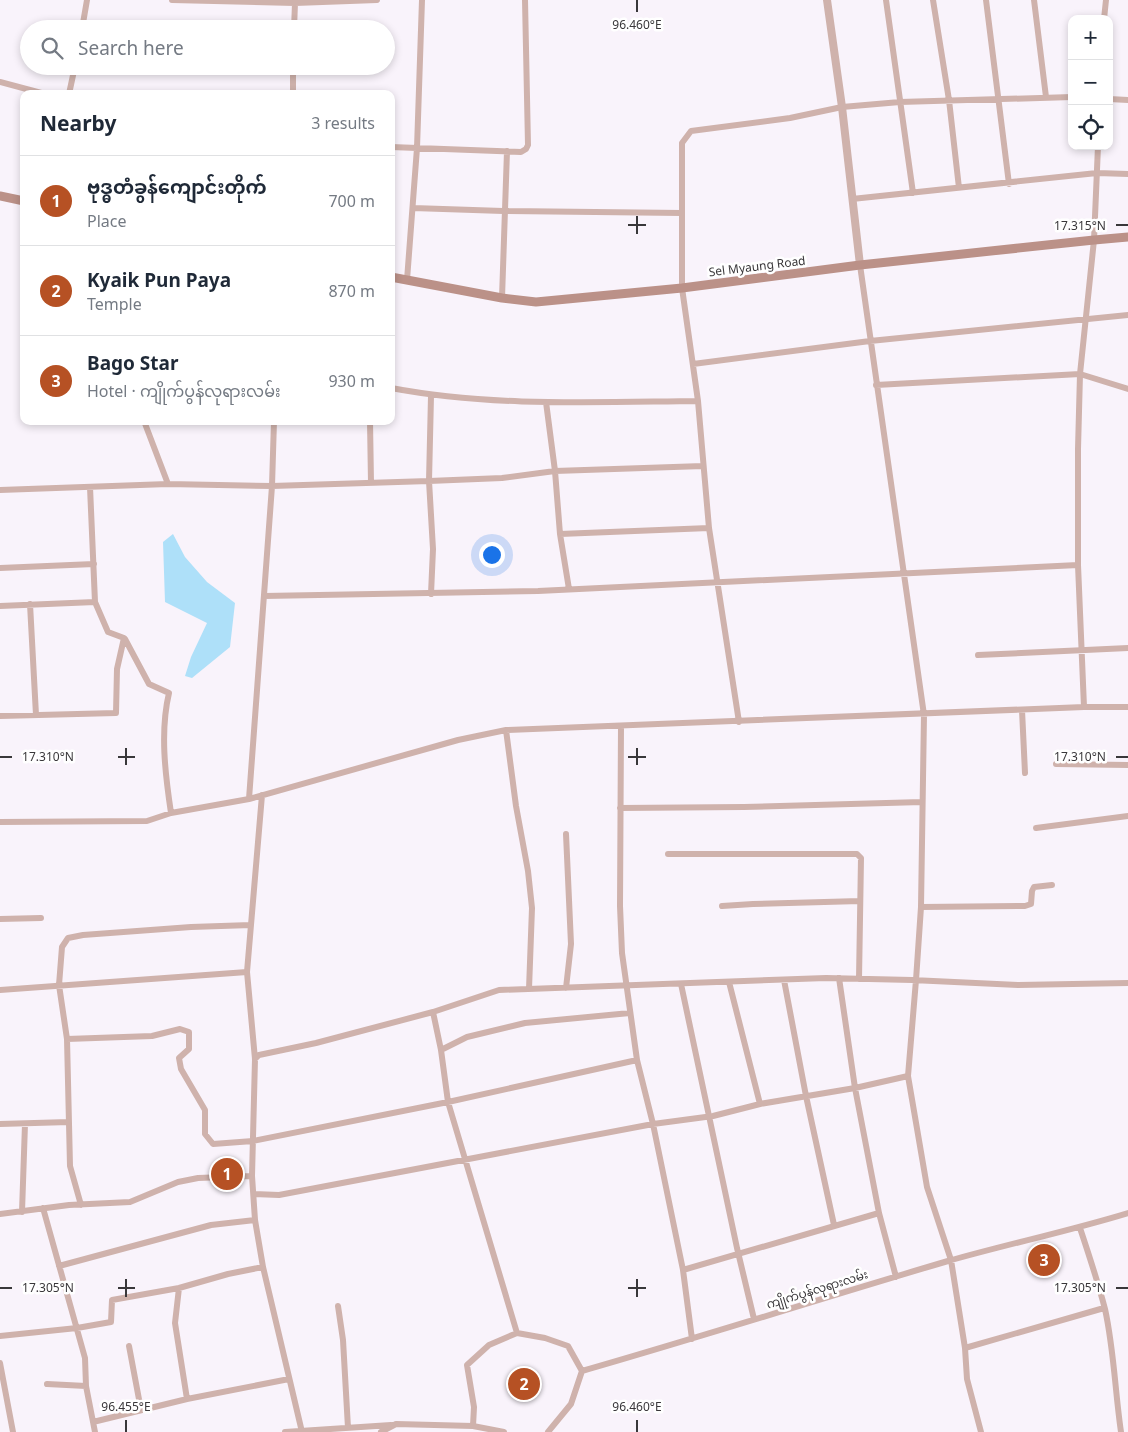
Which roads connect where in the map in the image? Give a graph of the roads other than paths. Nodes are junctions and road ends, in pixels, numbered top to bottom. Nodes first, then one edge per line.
1 (87, 0) edge
2 (172, 0) edge
3 (377, 0) edge
4 (422, 0) edge
5 (525, 0) edge
6 (827, 0) edge
7 (886, 0) edge
8 (933, 0) edge
9 (986, 0) edge
10 (1034, 0) edge
11 (1106, 0) edge
12 (295, 3) junction
13 (1104, 15) edge
14 (84, 20) edge
15 (294, 20) edge
16 (72, 75) edge
17 (293, 75) edge
18 (0, 82) edge
19 (29, 90) edge
20 (70, 90) edge
21 (293, 90) edge
22 (1046, 97) junction
23 (1068, 97) edge
24 (998, 98) junction
25 (1113, 99) edge
26 (949, 100) junction
27 (1128, 100) edge
28 (900, 102) junction
29 (842, 106) junction
30 (395, 147) edge
31 (418, 148) junction
32 (1098, 150) edge
33 (507, 151) junction
34 (1097, 173) junction
35 (1128, 174) edge
36 (1008, 184) junction
37 (959, 188) junction
38 (913, 193) junction
39 (0, 196) edge
40 (852, 199) junction
41 (20, 200) edge
42 (413, 208) junction
43 (503, 211) junction
44 (682, 213) junction
45 (1128, 237) edge
46 (1094, 240) junction
47 (860, 265) junction
48 (395, 278) edge
49 (407, 280) junction
50 (682, 288) junction
51 (502, 298) junction
52 (1128, 315) edge
53 (1087, 319) junction
54 (870, 341) junction
55 (693, 364) junction
56 (1080, 374) junction
57 (876, 385) junction
58 (395, 389) edge
59 (1128, 390) edge
60 (431, 396) junction
61 (698, 401) junction
62 (546, 402) junction
63 (146, 425) edge
64 (274, 425) edge
65 (370, 425) edge
66 (702, 466) junction
67 (555, 471) junction
68 (429, 481) junction
69 (371, 483) junction
70 (168, 484) junction
71 (272, 486) junction
72 (90, 487) junction
73 (0, 490) edge
74 (709, 528) junction
75 (560, 534) junction
76 (94, 564) junction
77 (1078, 565) junction
78 (0, 568) edge
79 (904, 573) junction
80 (719, 583) junction
81 (569, 589) junction
82 (431, 594) junction
83 (264, 596) junction
84 (95, 602) junction
85 (30, 604) junction
86 (0, 606) edge
87 (124, 638) junction
88 (1128, 648) edge
89 (1083, 651) junction
90 (978, 655) dead end
91 (1084, 707) junction
92 (1128, 707) edge
93 (1022, 710) junction
94 (36, 714) junction
95 (924, 714) junction
96 (0, 716) edge
97 (739, 722) junction
98 (621, 726) junction
99 (506, 730) junction
100 (1056, 764) dead end
101 (1128, 764) edge
102 (1025, 773) dead end
103 (262, 794) junction
104 (249, 799) junction
105 (922, 802) junction
106 (620, 808) junction
107 (172, 812) junction
108 (1128, 816) edge
109 (0, 822) edge
110 (1036, 828) dead end
111 (566, 834) dead end
112 (668, 854) dead end
113 (1052, 885) dead end
114 (860, 901) junction
115 (722, 906) dead end
116 (921, 907) junction
117 (41, 918) dead end
118 (0, 919) edge
119 (251, 925) junction
120 (246, 972) junction
121 (839, 978) junction
122 (860, 979) junction
123 (784, 980) junction
124 (916, 980) junction
125 (728, 982) junction
126 (1128, 983) edge
127 (681, 984) junction
128 (59, 985) junction
129 (627, 986) junction
130 (566, 988) junction
131 (529, 989) junction
132 (0, 990) edge
133 (433, 1012) junction
134 (630, 1013) junction
135 (66, 1039) junction
136 (441, 1050) junction
137 (255, 1059) junction
138 (637, 1060) junction
139 (908, 1076) junction
140 (854, 1088) junction
141 (806, 1096) junction
142 (448, 1102) junction
143 (760, 1104) junction
144 (709, 1117) junction
145 (69, 1122) junction
146 (0, 1124) edge
147 (25, 1124) junction
148 (654, 1124) junction
149 (253, 1140) junction
150 (464, 1161) junction
151 (252, 1176) junction
152 (254, 1194) junction
153 (81, 1205) junction
154 (43, 1208) junction
155 (22, 1212) junction
156 (879, 1213) junction
157 (1128, 1213) edge
158 (0, 1214) edge
159 (255, 1220) junction
160 (834, 1225) junction
161 (1080, 1228) junction
162 (738, 1253) junction
163 (951, 1260) junction
164 (59, 1266) junction
165 (264, 1267) junction
166 (683, 1270) junction
167 (896, 1277) junction
168 (179, 1288) junction
169 (338, 1306) dead end
170 (1104, 1308) junction
171 (754, 1319) junction
172 (77, 1328) junction
173 (517, 1333) junction
174 (0, 1336) edge
175 (692, 1339) junction
176 (129, 1346) dead end
177 (965, 1348) junction
178 (0, 1363) edge
179 (582, 1371) junction
180 (289, 1379) junction
181 (47, 1384) dead end
182 (86, 1386) junction
183 (2, 1389) edge
184 (187, 1399) junction
185 (140, 1410) junction
186 (93, 1422) junction
187 (396, 1424) junction
188 (473, 1426) junction
189 (348, 1428) junction
190 (302, 1431) edge
191 (13, 1432) edge
192 (95, 1432) edge
193 (285, 1432) edge
194 (381, 1432) edge
195 (504, 1432) edge
196 (548, 1432) edge
197 (981, 1432) edge
198 (1121, 1432) edge

1 - 14 street
2 - 12 street
3 - 12 street
4 - 31 street
5 - 33 street
6 - 29 street
7 - 28 street
8 - 26 street
9 - 24 street
10 - 22 street
11 - 13 street
12 - 15 street
16 - 20 street
17 - 21 street
18 - 19 street
22 - 23 street
22 - 24 street
24 - 26 street
24 - 36 street
25 - 27 street
26 - 28 street
26 - 37 street
28 - 29 street
28 - 38 street
29 - 40 street
29 - 44 street
30 - 31 street
31 - 33 street
31 - 42 street
32 - 34 street
33 - 43 street
34 - 35 street
34 - 36 street
34 - 46 street
36 - 37 street
37 - 38 street
38 - 40 street
39 - 41 main road
40 - 47 street
42 - 43 street
42 - 49 street
43 - 44 street
43 - 51 street
44 - 50 street
45 - 46 main road, Sel Myaung Road
46 - 47 main road, Sel Myaung Road
46 - 53 street
47 - 50 main road, Sel Myaung Road
47 - 54 street
48 - 49 main road, Sel Myaung Road
49 - 51 main road, Sel Myaung Road
50 - 51 main road, Sel Myaung Road
50 - 55 street
52 - 53 street
53 - 54 street
53 - 56 street
54 - 55 street
54 - 57 street
55 - 61 street
56 - 57 street
56 - 59 street
56 - 77 street
57 - 79 street
58 - 60 street
60 - 62 street
60 - 68 street
61 - 62 street
61 - 66 street
62 - 67 street
63 - 70 street
64 - 71 street
65 - 69 street
66 - 67 street
66 - 74 street
67 - 68 street
67 - 75 street
68 - 69 street
68 - 82 street
69 - 71 street
70 - 71 street
70 - 72 street
71 - 83 street
72 - 73 street
72 - 76 street
74 - 75 street
74 - 80 street
75 - 81 street
76 - 78 street
76 - 84 street
77 - 79 street
77 - 89 street
79 - 80 street
79 - 95 street
80 - 81 street
80 - 97 street
81 - 82 street
82 - 83 street
83 - 104 street
84 - 85 street
84 - 87 street
85 - 86 street
85 - 94 street
87 - 94 street
87 - 107 street
88 - 89 street
89 - 90 street
89 - 91 street
91 - 92 street
91 - 93 street
93 - 95 street
93 - 102 street
94 - 96 street
95 - 97 street
95 - 105 street
97 - 98 street
98 - 99 street
98 - 106 street
99 - 103 street
99 - 131 street
100 - 101 street
103 - 104 street
103 - 119 street
104 - 107 street
105 - 106 street
105 - 116 street
106 - 129 street
107 - 109 street
108 - 110 street
111 - 130 street
112 - 114 street
113 - 116 street
114 - 115 street
114 - 122 street
116 - 124 street
117 - 118 street
119 - 120 street
119 - 128 street
120 - 128 street
120 - 137 street
121 - 122 street
121 - 123 street
121 - 140 street
122 - 124 street
123 - 125 street
123 - 141 street
124 - 126 street
124 - 139 street
125 - 127 street
125 - 143 street
127 - 129 street
127 - 144 street
128 - 132 street
128 - 135 street
129 - 130 street
129 - 134 street
130 - 131 street
131 - 133 street
133 - 136 street
133 - 137 street
134 - 136 street
134 - 138 street
135 - 145 street
135 - 149 street
136 - 142 street
137 - 149 street
138 - 142 street
138 - 148 street
139 - 140 street
139 - 163 street
140 - 141 street
140 - 156 street
141 - 143 street
141 - 160 street
142 - 149 street
142 - 150 street
143 - 144 street
144 - 148 street
144 - 162 street
145 - 147 street
145 - 153 street
146 - 147 street
147 - 155 street
148 - 150 street
148 - 166 street
149 - 151 street
150 - 152 street
150 - 173 street
151 - 152 street
151 - 153 street
152 - 159 street
153 - 154 street
154 - 155 street
154 - 164 street
155 - 158 street
156 - 160 street
156 - 167 street
157 - 161 street, ကျိုက်ပွန်လုရားလမ်း
159 - 164 street
159 - 165 street
160 - 162 street
161 - 163 street, ကျိုက်ပွန်လုရားလမ်း
161 - 170 street
162 - 166 street
162 - 171 street
163 - 167 street, ကျိုက်ပွန်လုရားလမ်း
163 - 177 street
164 - 172 street
165 - 168 street
165 - 180 street
166 - 175 street
167 - 171 street, ကျိုက်ပွန်လုရားလမ်း
168 - 172 street
168 - 184 street
169 - 189 street
170 - 177 street
170 - 198 street
171 - 175 street, ကျိုက်ပွန်လုရားလမ်း
172 - 174 street
172 - 182 street
173 - 179 street
173 - 188 street
175 - 179 street, ကျိုက်ပွန်လုရားလမ်း
176 - 185 street
177 - 197 street
178 - 183 street
179 - 196 street
180 - 184 street
180 - 190 street
181 - 182 street
182 - 186 street
183 - 191 street
184 - 185 street
185 - 186 street
186 - 192 street
187 - 188 street
187 - 189 street
187 - 194 street
188 - 195 street
189 - 190 street
190 - 193 street

